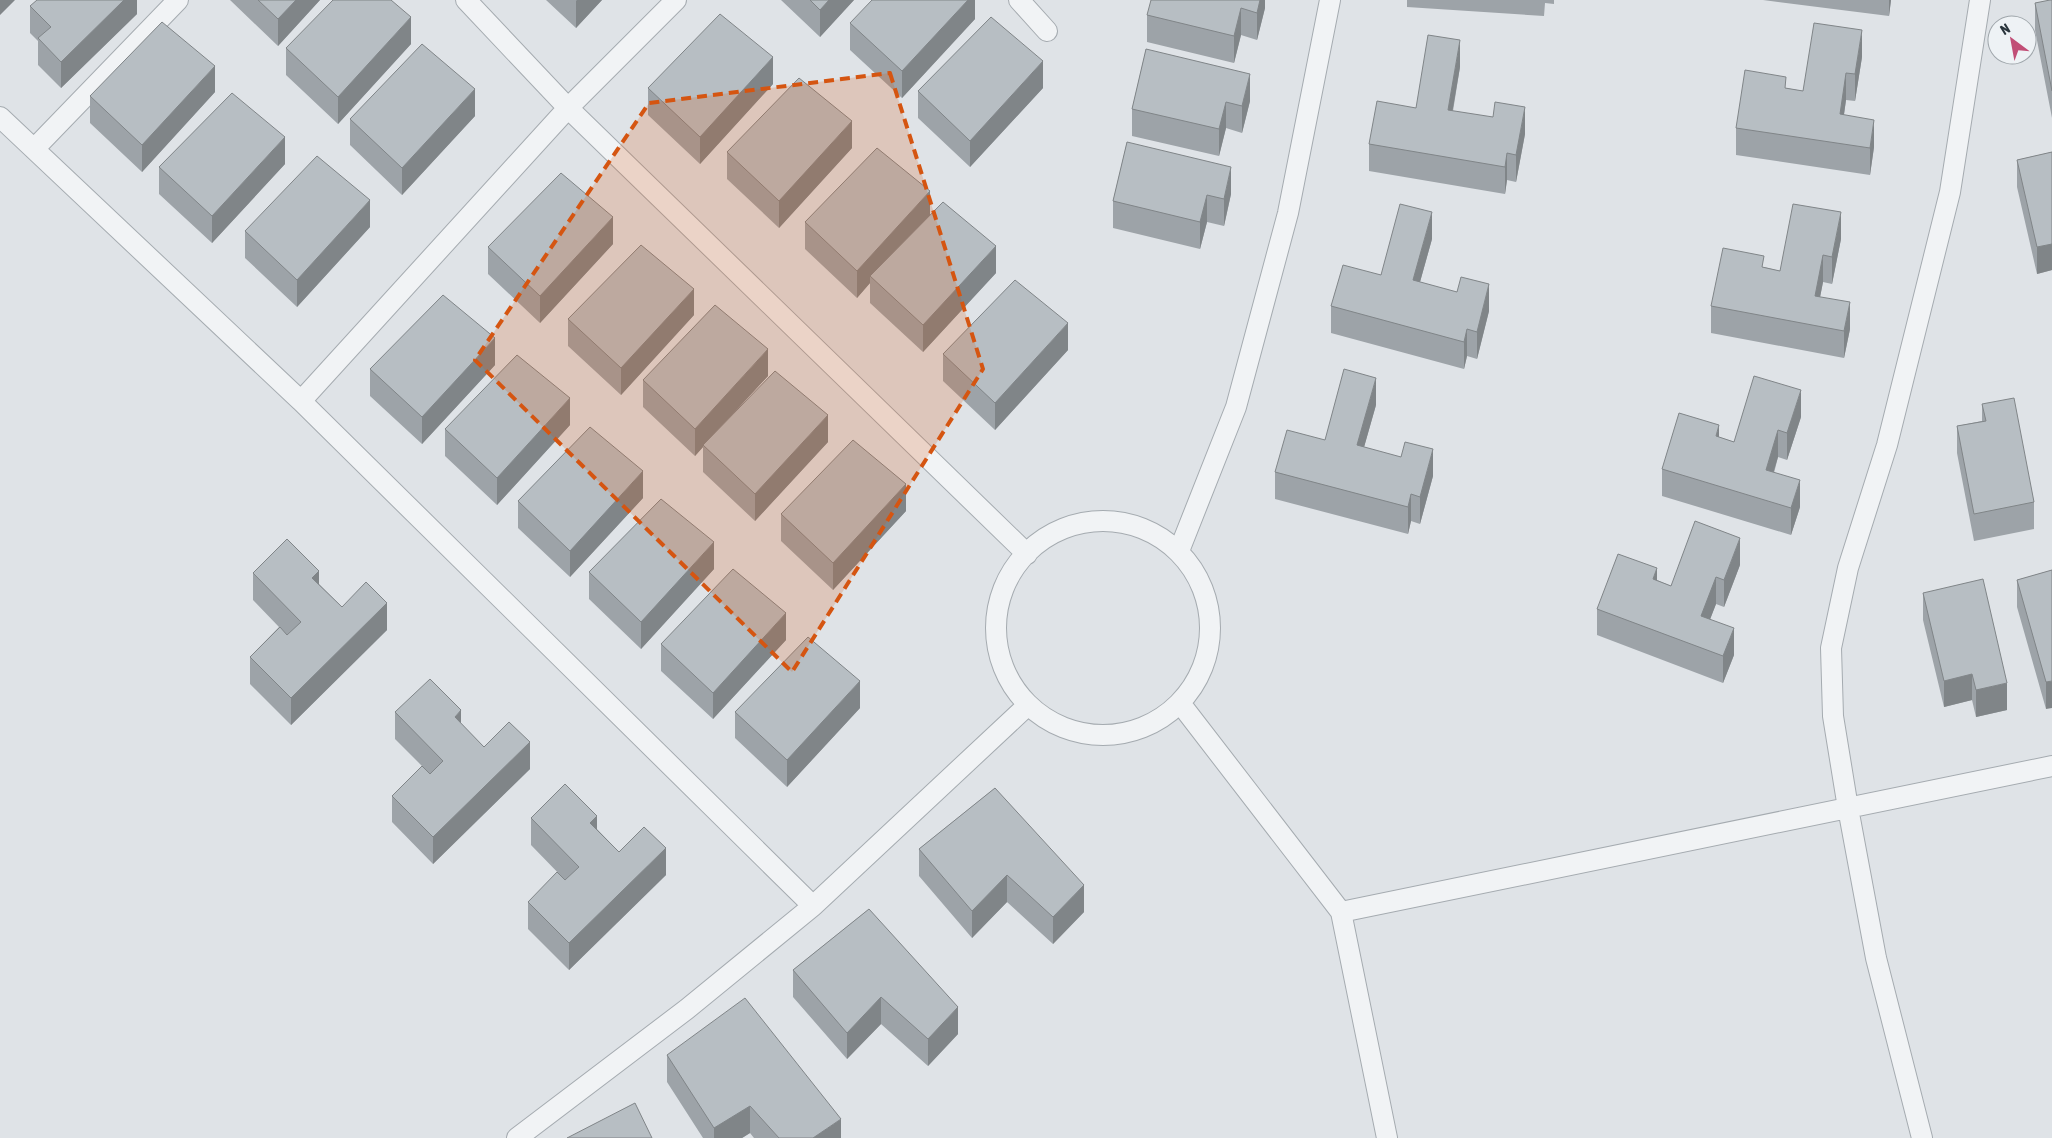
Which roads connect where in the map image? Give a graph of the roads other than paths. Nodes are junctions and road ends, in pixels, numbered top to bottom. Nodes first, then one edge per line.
1 (178, 0) edge
2 (466, 0) edge
3 (676, 0) edge
4 (1019, 0) edge
5 (1330, 0) edge
6 (1980, 0) edge
7 (1047, 31) dead end
8 (568, 108) junction
9 (0, 117) edge
10 (34, 150) junction
11 (301, 402) junction
12 (1179, 551) junction
13 (1027, 554) junction
14 (1180, 703) junction
15 (1028, 705) junction
16 (2052, 766) edge
17 (1848, 808) junction
18 (813, 906) junction
19 (1341, 912) junction
20 (517, 1138) edge
21 (1387, 1138) edge
22 (1922, 1138) edge

1 - 10 lane
2 - 8 lane
3 - 8 lane
4 - 7 lane
5 - 12 lane
6 - 17 lane
8 - 11 lane
8 - 13 lane
9 - 10 lane
10 - 11 lane
11 - 18 lane
12 - 13 lane
12 - 14 lane
13 - 15 lane
14 - 15 lane
14 - 19 lane
15 - 18 lane
16 - 17 lane
17 - 19 lane
17 - 22 lane
18 - 20 lane
19 - 21 lane

